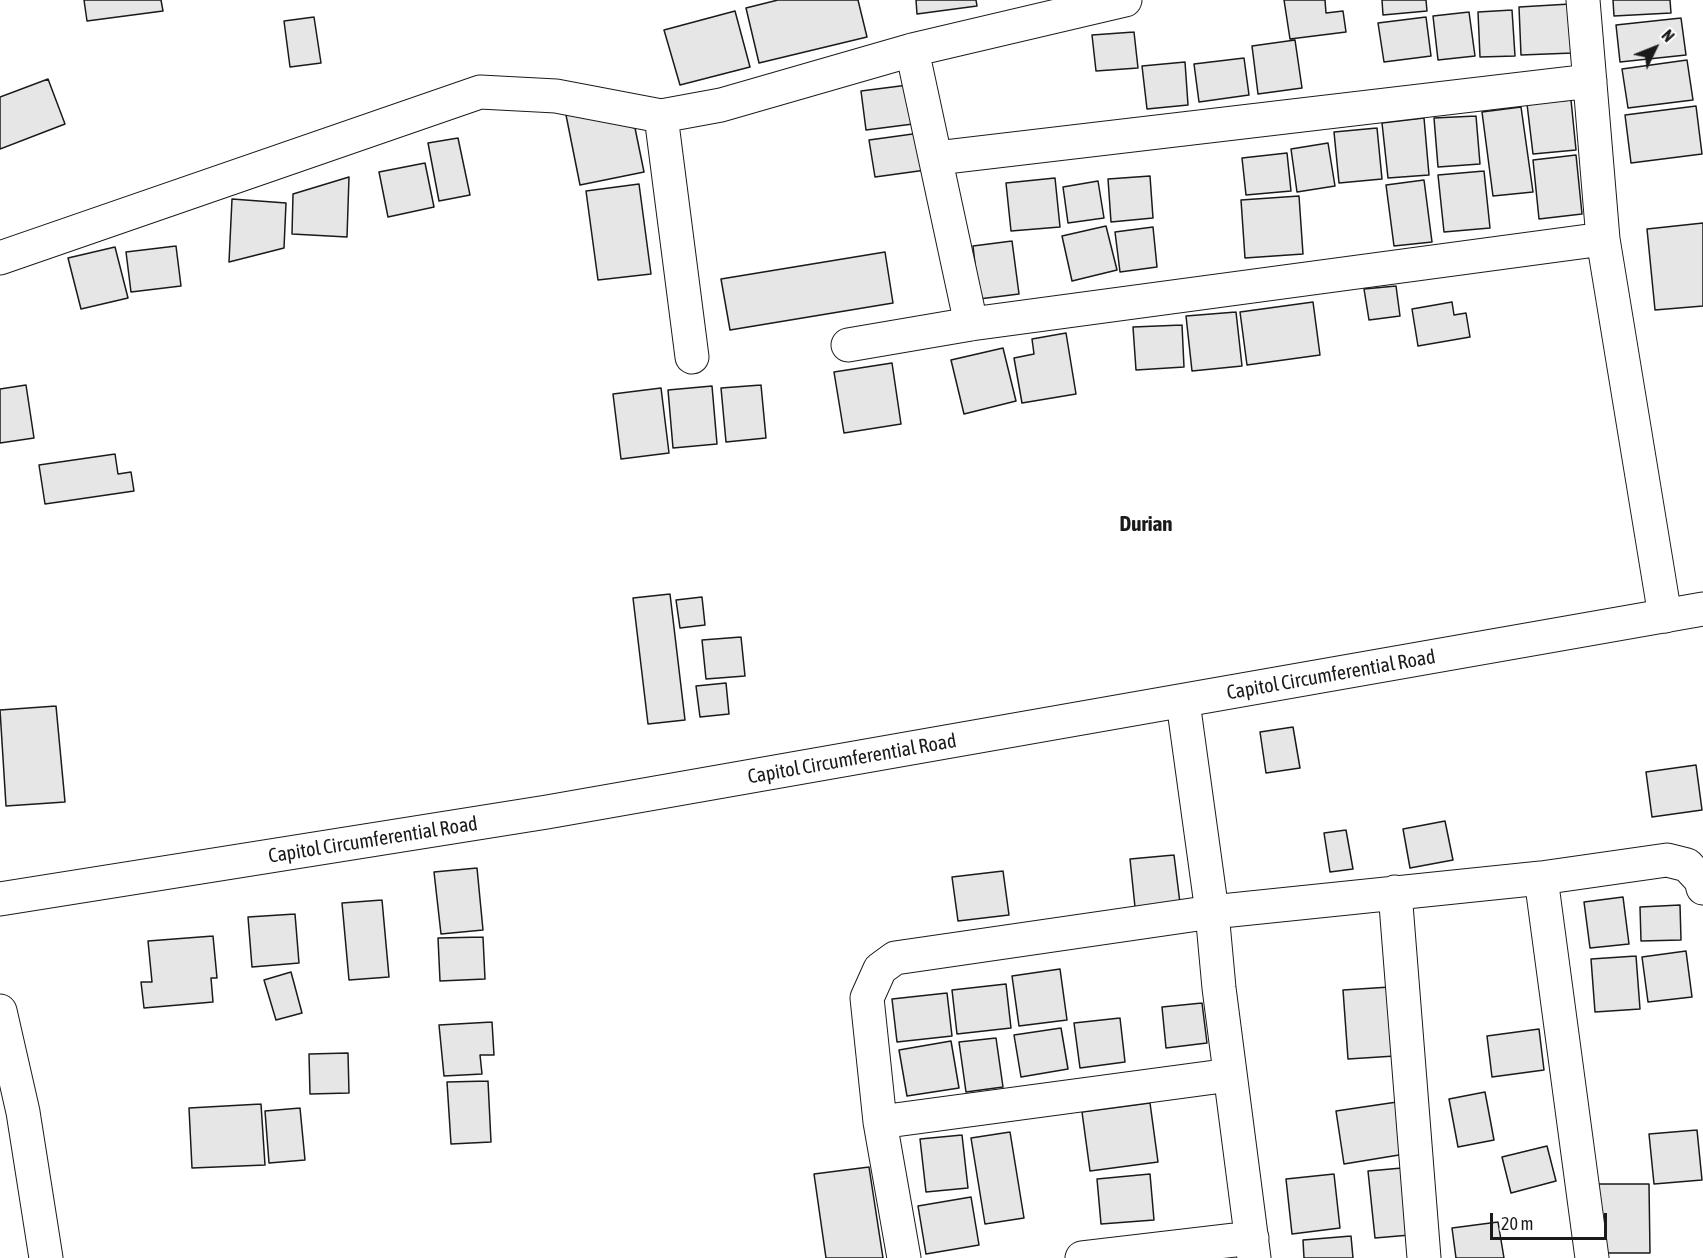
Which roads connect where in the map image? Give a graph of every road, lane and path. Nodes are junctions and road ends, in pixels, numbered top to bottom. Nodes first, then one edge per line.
1 (1125, 0) edge
2 (1583, 0) edge
3 (912, 50) junction
4 (1590, 81) junction
5 (661, 116) junction
6 (936, 158) junction
7 (1603, 239) junction
8 (0, 258) edge
9 (971, 324) junction
10 (848, 345) dead end
11 (692, 357) dead end
12 (1703, 609) edge
13 (1665, 616) junction
14 (1183, 702) junction
15 (1541, 878) junction
16 (1703, 888) edge
17 (1395, 892) junction
18 (0, 899) edge
19 (1212, 912) junction
20 (0, 1011) edge
21 (1230, 1075) junction
22 (879, 1122) junction
23 (1253, 1248) edge
24 (46, 1258) edge
25 (904, 1258) edge
26 (1082, 1258) edge
27 (1424, 1258) edge
28 (1592, 1258) edge

1 - 3 street
2 - 4 street
3 - 5 street
3 - 6 street
4 - 6 street
4 - 7 street
5 - 8 street
5 - 11 street
6 - 9 street
7 - 9 street
7 - 13 street
9 - 10 street
12 - 13 street, Capitol Circumferential Road
13 - 14 street, Capitol Circumferential Road
14 - 18 street, Capitol Circumferential Road
14 - 19 street
15 - 16 street
15 - 17 street
15 - 28 street
17 - 19 street
17 - 27 street
19 - 21 street
19 - 22 street
20 - 24 street
21 - 22 street
21 - 23 street
22 - 25 street
23 - 26 street

